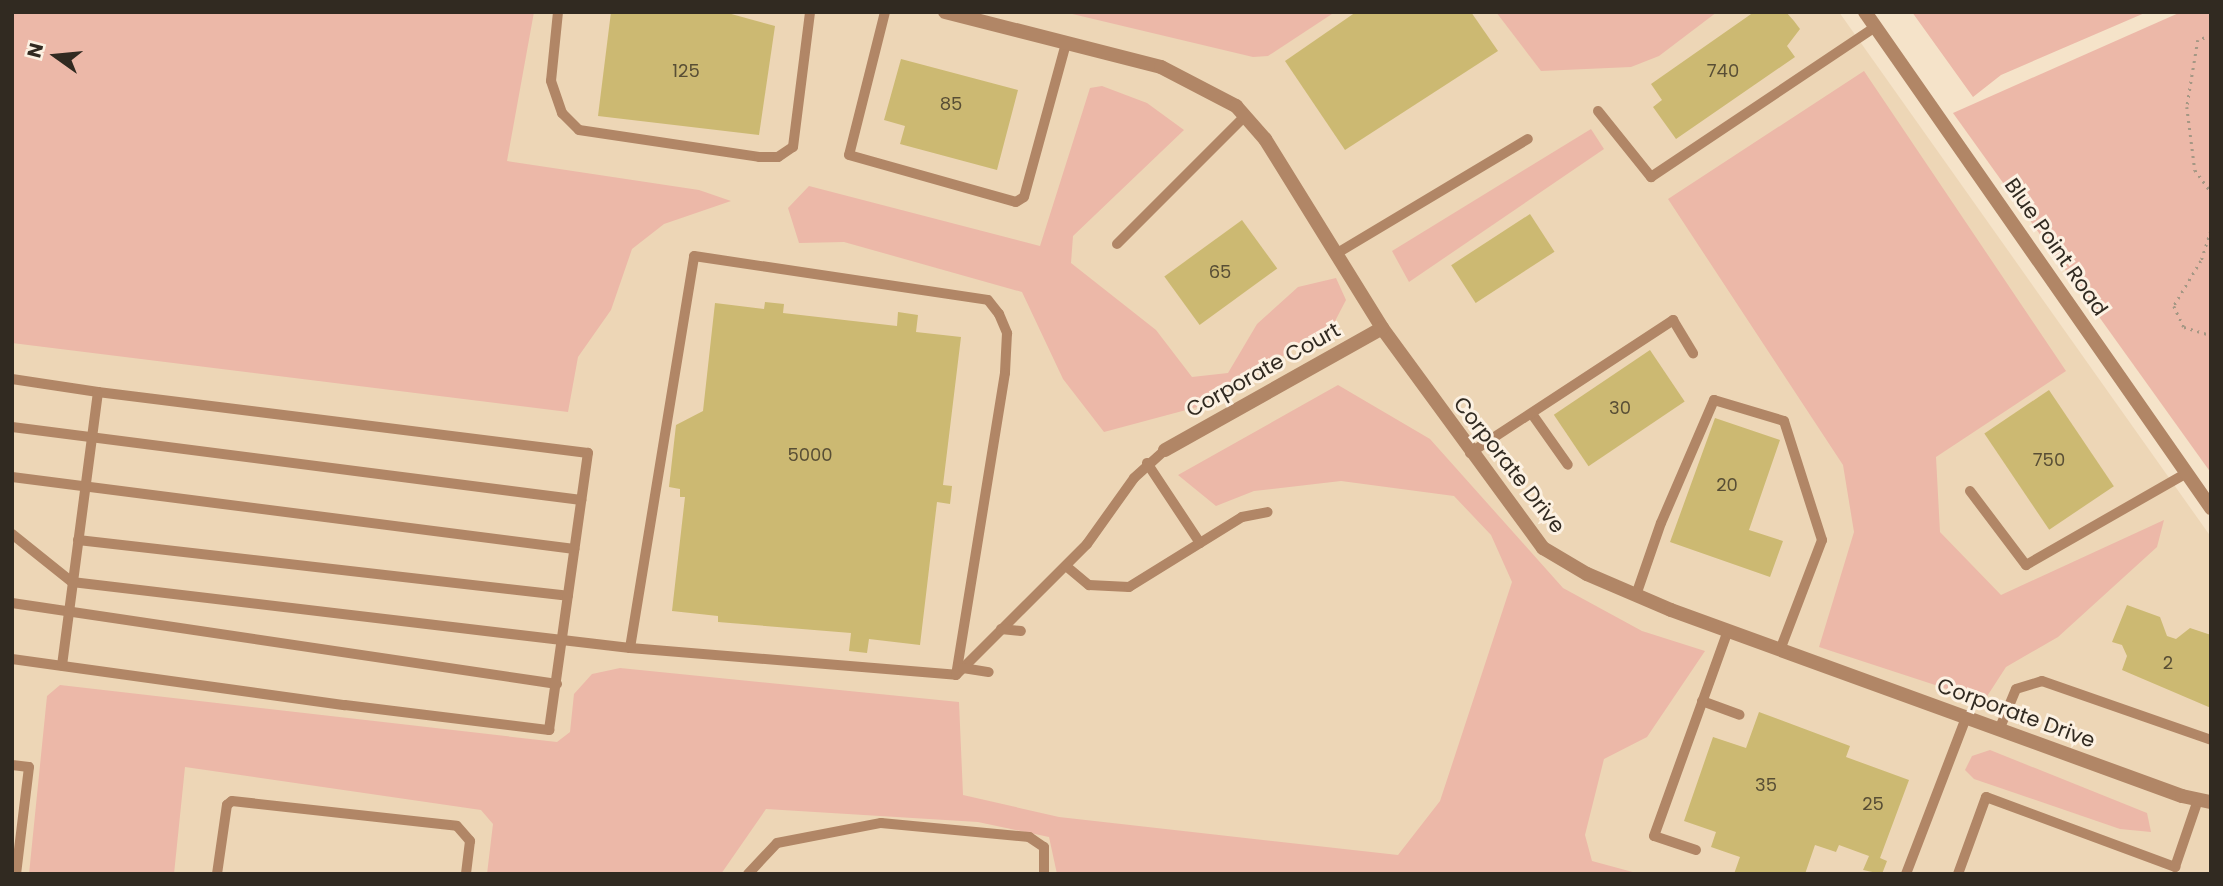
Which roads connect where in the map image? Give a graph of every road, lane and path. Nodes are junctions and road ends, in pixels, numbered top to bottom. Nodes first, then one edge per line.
1 (558, 12) edge
2 (810, 12) edge
3 (886, 12) edge
4 (945, 12) edge
5 (1864, 12) edge
6 (1875, 27) junction
7 (2211, 36) edge
8 (1066, 43) junction
9 (1598, 111) dead end
10 (1245, 116) junction
11 (1528, 139) dead end
12 (2211, 192) edge
13 (2211, 231) edge
14 (1117, 244) dead end
15 (1339, 252) junction
16 (1382, 328) junction
17 (2211, 335) edge
18 (1693, 353) dead end
19 (12, 379) edge
20 (98, 392) junction
21 (1532, 414) junction
22 (12, 427) edge
23 (92, 437) junction
24 (1165, 450) joint
25 (1470, 453) junction
26 (1147, 463) junction
27 (1568, 465) dead end
28 (2185, 474) junction
29 (12, 477) edge
30 (85, 486) junction
31 (1970, 491) dead end
32 (581, 500) junction
33 (2211, 508) edge
34 (1268, 512) dead end
35 (12, 534) edge
36 (78, 540) junction
37 (1200, 543) junction
38 (574, 549) junction
39 (1066, 566) junction
40 (72, 582) junction
41 (568, 596) junction
42 (1636, 596) junction
43 (12, 603) edge
44 (69, 613) junction
45 (1001, 629) junction
46 (1021, 631) dead end
47 (1728, 631) junction
48 (561, 641) junction
49 (630, 648) junction
50 (1780, 650) junction
51 (12, 659) edge
52 (62, 666) junction
53 (960, 671) junction
54 (989, 672) dead end
55 (556, 684) junction
56 (1702, 701) junction
57 (1741, 715) dead end
58 (1966, 718) junction
59 (1999, 730) junction
60 (2211, 740) edge
61 (12, 765) edge
62 (2204, 801) edge
63 (1696, 850) dead end
64 (2174, 870) edge
65 (16, 874) edge
66 (217, 874) edge
67 (466, 874) edge
68 (748, 874) edge
69 (1044, 874) edge
70 (1906, 874) edge
71 (1958, 874) edge

1 - 2 lane
3 - 8 lane
4 - 8 street, Corporate Drive
5 - 6 street, Blue Point Road
6 - 9 lane
6 - 28 street, Blue Point Road
7 - 12 path
8 - 10 street, Corporate Drive
10 - 14 lane
10 - 15 street, Corporate Drive
11 - 15 lane
13 - 17 path
15 - 16 street, Corporate Drive
16 - 24 street, Corporate Court
16 - 25 street, Corporate Drive
18 - 21 lane
19 - 20 lane
20 - 23 lane
20 - 32 lane
21 - 25 lane
21 - 27 lane
22 - 23 lane
23 - 30 lane
23 - 32 lane
24 - 26 lane
25 - 42 street, Corporate Drive
26 - 37 lane
26 - 39 lane
28 - 31 lane
28 - 33 street, Blue Point Road
29 - 30 lane
30 - 36 lane
30 - 38 lane
32 - 38 lane
34 - 37 lane
35 - 40 lane
36 - 40 lane
36 - 41 lane
37 - 39 lane
38 - 41 lane
39 - 45 lane
40 - 44 lane
40 - 48 lane
41 - 48 lane
42 - 47 street, Corporate Drive
42 - 50 lane
43 - 44 lane
44 - 52 lane
44 - 55 lane
45 - 46 lane
45 - 53 lane
47 - 50 street, Corporate Drive
47 - 56 lane
48 - 49 lane
48 - 55 lane
49 - 53 lane
49 - 53 lane
50 - 58 street, Corporate Drive
51 - 52 lane
52 - 55 lane
53 - 54 lane
56 - 57 lane
56 - 63 lane
58 - 59 street, Corporate Drive
58 - 70 lane
59 - 60 lane
59 - 62 street, Corporate Drive
61 - 65 lane
62 - 64 lane
64 - 71 lane
66 - 67 lane
68 - 69 lane

